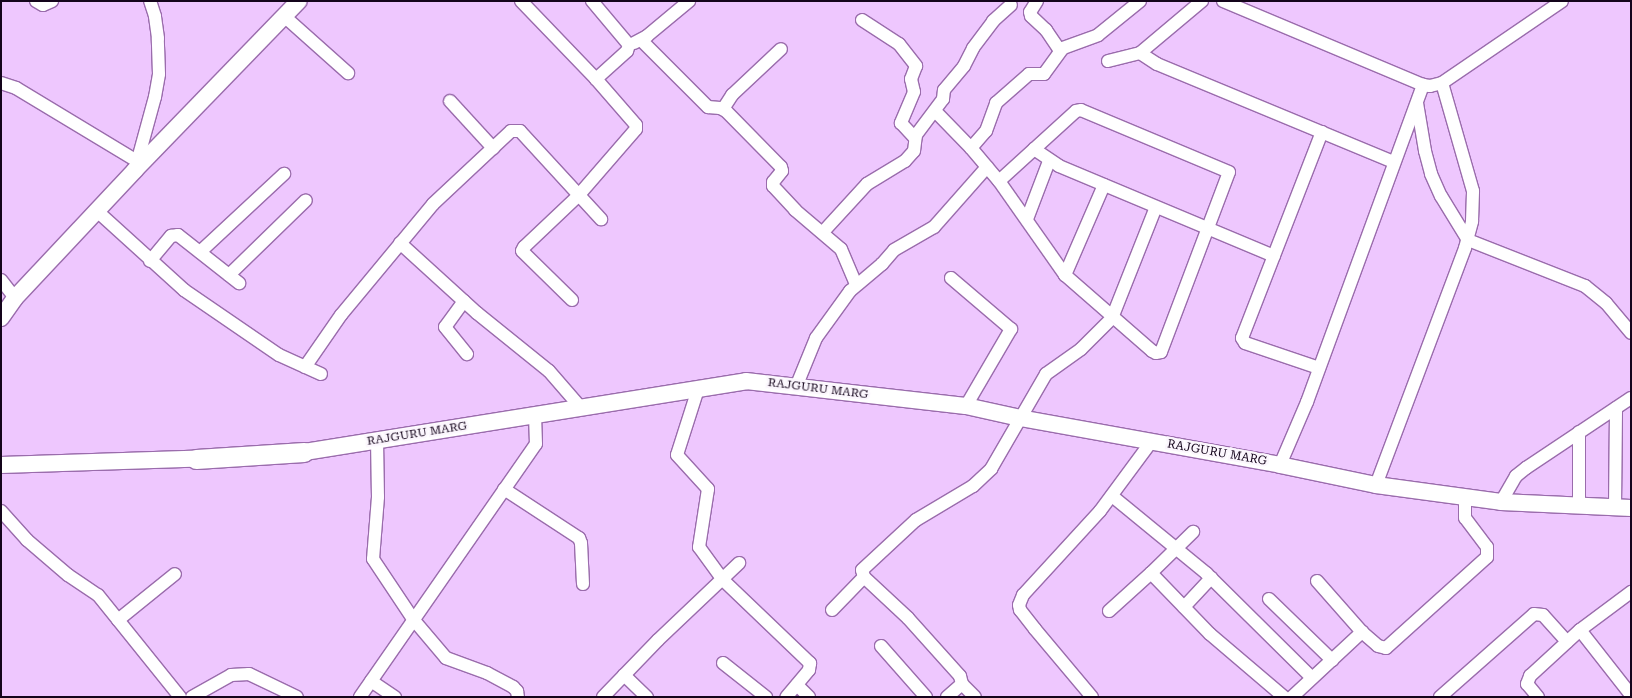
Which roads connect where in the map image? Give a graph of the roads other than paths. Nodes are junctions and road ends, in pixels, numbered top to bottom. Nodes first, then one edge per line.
1 (36, 1) edge
2 (52, 1) edge
3 (150, 1) edge
4 (299, 1) edge
5 (521, 1) edge
6 (592, 1) edge
7 (689, 1) edge
8 (1037, 1) edge
9 (1140, 1) edge
10 (1202, 1) edge
11 (1223, 1) edge
12 (1562, 1) edge
13 (1011, 5) dead end
14 (284, 16) junction
15 (862, 20) dead end
16 (641, 40) junction
17 (629, 45) junction
18 (781, 49) dead end
19 (1060, 51) junction
20 (1140, 53) junction
21 (1108, 61) dead end
22 (348, 73) dead end
23 (596, 79) junction
24 (1, 82) edge
25 (1442, 83) junction
26 (1422, 85) junction
27 (450, 101) dead end
28 (1416, 101) junction
29 (723, 109) junction
30 (935, 111) junction
31 (1322, 132) junction
32 (915, 138) junction
33 (493, 148) junction
34 (971, 148) junction
35 (1034, 148) junction
36 (1049, 161) junction
37 (1394, 162) junction
38 (136, 166) junction
39 (987, 167) junction
40 (284, 174) dead end
41 (999, 181) junction
42 (1104, 185) junction
43 (578, 196) junction
44 (306, 200) dead end
45 (1156, 207) junction
46 (97, 211) junction
47 (601, 219) dead end
48 (1026, 219) junction
49 (1207, 229) junction
50 (823, 232) junction
51 (1468, 240) junction
52 (400, 243) junction
53 (200, 252) junction
54 (1274, 256) junction
55 (150, 261) junction
56 (229, 275) junction
57 (1065, 275) junction
58 (951, 278) dead end
59 (1, 280) edge
60 (239, 283) dead end
61 (856, 284) junction
62 (15, 298) junction
63 (572, 300) dead end
64 (464, 301) junction
65 (1, 318) edge
66 (1112, 318) junction
67 (1631, 333) edge
68 (467, 354) dead end
69 (305, 367) junction
70 (1319, 368) junction
71 (321, 374) dead end
72 (796, 387) junction
73 (698, 389) junction
74 (1631, 398) edge
75 (966, 406) junction
76 (581, 408) junction
77 (1616, 408) junction
78 (535, 415) junction
79 (1020, 418) junction
80 (1579, 432) junction
81 (377, 440) junction
82 (1152, 442) junction
83 (304, 452) joint
84 (196, 458) joint
85 (1, 465) edge
86 (1280, 465) junction
87 (1376, 485) junction
88 (504, 489) junction
89 (1112, 496) junction
90 (1465, 497) junction
91 (1501, 502) junction
92 (1579, 505) junction
93 (1623, 507) edge
94 (1, 511) edge
95 (1193, 532) dead end
96 (1177, 548) junction
97 (739, 563) dead end
98 (176, 574) dead end
99 (1151, 574) junction
100 (864, 577) junction
101 (1212, 578) junction
102 (722, 579) junction
103 (1317, 581) dead end
104 (583, 584) dead end
105 (1630, 596) edge
106 (1269, 599) dead end
107 (1184, 607) junction
108 (832, 610) dead end
109 (1109, 611) dead end
110 (413, 619) junction
111 (118, 620) junction
112 (1580, 630) junction
113 (1362, 632) junction
114 (1567, 642) junction
115 (881, 646) dead end
116 (1332, 660) junction
117 (723, 663) dead end
118 (624, 675) junction
119 (1312, 678) junction
120 (371, 681) junction
121 (962, 684) junction
122 (797, 685) junction
123 (1631, 695) edge
124 (291, 696) edge
125 (180, 697) edge
126 (192, 697) edge
127 (360, 697) edge
128 (395, 697) edge
129 (518, 697) edge
130 (603, 697) edge
131 (647, 697) edge
132 (766, 697) edge
133 (786, 697) edge
134 (808, 697) edge
135 (926, 697) edge
136 (947, 697) edge
137 (975, 697) edge
138 (1092, 697) edge
139 (1284, 697) edge
140 (1292, 697) edge
141 (1440, 697) edge
142 (1538, 697) edge

1 - 2 street
3 - 38 street
4 - 14 street
5 - 23 street
6 - 17 street
7 - 16 street
8 - 19 street
9 - 19 street
10 - 20 street
11 - 26 street
12 - 25 street
13 - 30 street
14 - 22 street
14 - 38 street
15 - 32 street
16 - 17 street
16 - 29 street
17 - 23 street
18 - 29 street
19 - 34 street
20 - 21 street
20 - 31 street
23 - 43 street
24 - 38 street
25 - 26 street
25 - 51 street
26 - 28 street
27 - 33 street
28 - 37 street
28 - 51 street
29 - 50 street
30 - 32 street
30 - 34 street
31 - 37 street
31 - 54 street
32 - 50 street
33 - 43 street
33 - 52 street
34 - 39 street
35 - 36 street
35 - 41 street
35 - 49 street
36 - 42 street
36 - 48 street
37 - 70 street
38 - 46 street
39 - 41 street
39 - 61 street
40 - 53 street
41 - 48 street
42 - 45 street
42 - 57 street
43 - 47 street
43 - 63 street
44 - 56 street
45 - 49 street
45 - 66 street
46 - 55 street
46 - 62 street
48 - 57 street
49 - 54 street
49 - 66 street
50 - 61 street
51 - 67 street
51 - 87 street
52 - 64 street
52 - 69 street
53 - 55 street
53 - 56 street
54 - 70 street
55 - 69 street
56 - 60 street
57 - 66 street
58 - 75 street
59 - 62 street
61 - 72 street
62 - 65 street
64 - 68 street
64 - 76 street
66 - 79 street
69 - 71 street
70 - 86 street
72 - 73 street, RAJGURU MARG
72 - 75 street, RAJGURU MARG
73 - 76 street, RAJGURU MARG
73 - 102 street
74 - 77 street
75 - 79 street, RAJGURU MARG
76 - 78 street, RAJGURU MARG
77 - 80 street
77 - 93 street
78 - 81 street, RAJGURU MARG
78 - 88 street
79 - 82 street, RAJGURU MARG
79 - 100 street
80 - 91 street
80 - 92 street
81 - 83 street, RAJGURU MARG
81 - 110 street
82 - 86 street, RAJGURU MARG
82 - 89 street
83 - 84 main road
84 - 85 street
86 - 87 street, RAJGURU MARG
87 - 90 street, RAJGURU MARG
88 - 104 street
88 - 110 street
89 - 96 street
89 - 138 street
90 - 91 street, RAJGURU MARG
90 - 113 street
91 - 92 street, RAJGURU MARG
92 - 93 street, RAJGURU MARG
94 - 111 street
95 - 96 street
96 - 99 street
96 - 101 street
97 - 102 street
98 - 111 street
99 - 107 street
99 - 109 street
100 - 108 street
100 - 121 street
101 - 107 street
101 - 119 street
102 - 118 street
102 - 122 street
103 - 113 street
105 - 112 street
106 - 116 street
107 - 139 street
110 - 120 street
110 - 129 street
111 - 125 street
112 - 114 street
112 - 123 street
113 - 116 street
114 - 141 street
114 - 142 street
115 - 135 street
116 - 119 street
117 - 132 street
118 - 130 street
118 - 131 street
119 - 140 street
120 - 127 street
120 - 128 street
121 - 136 street
121 - 137 street
122 - 133 street
122 - 134 street
124 - 126 street

